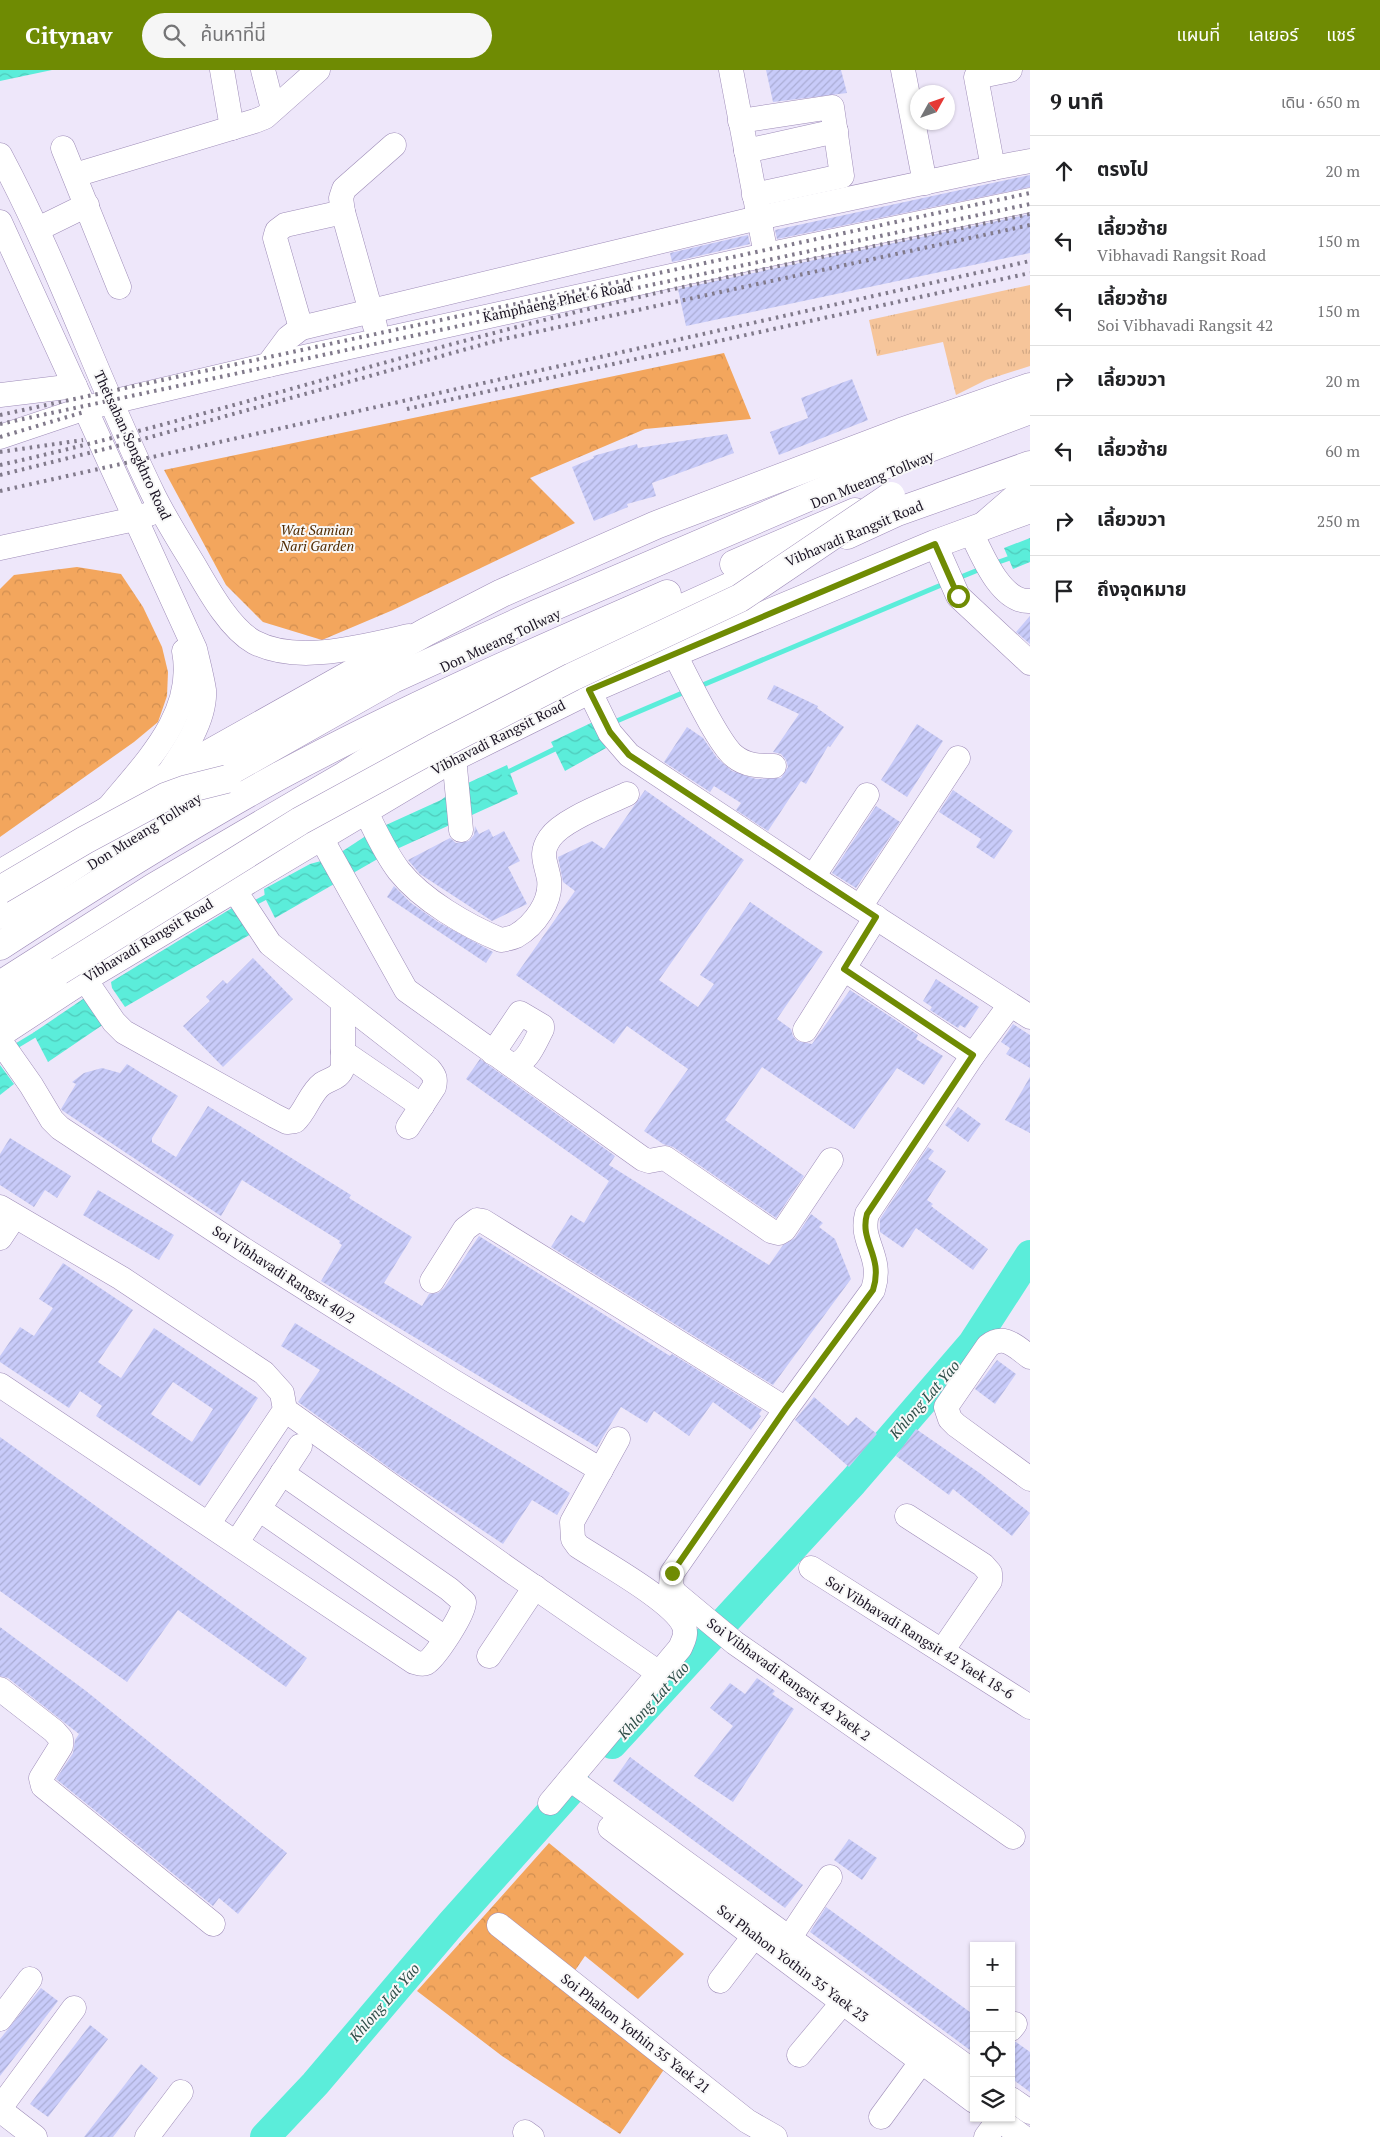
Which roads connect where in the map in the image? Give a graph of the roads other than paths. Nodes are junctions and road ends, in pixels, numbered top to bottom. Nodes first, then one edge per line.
1 (222, 70) edge
2 (263, 70) edge
3 (318, 70) edge
4 (730, 70) edge
5 (903, 70) edge
6 (1010, 70) edge
7 (976, 74) edge
8 (273, 109) junction
9 (740, 121) junction
10 (232, 128) junction
11 (836, 131) junction
12 (394, 145) dead end
13 (63, 148) dead end
14 (746, 151) junction
15 (1030, 162) edge
16 (4, 163) edge
17 (993, 168) junction
18 (75, 175) junction
19 (925, 183) junction
20 (754, 195) junction
21 (1030, 200) edge
22 (87, 205) junction
23 (343, 212) junction
24 (758, 218) junction
25 (0, 222) edge
26 (38, 228) junction
27 (766, 255) junction
28 (118, 287) dead end
29 (371, 310) junction
30 (301, 328) junction
31 (378, 340) junction
32 (268, 365) junction
33 (1030, 387) edge
34 (0, 395) edge
35 (80, 397) junction
36 (112, 401) junction
37 (1030, 410) edge
38 (1030, 418) edge
39 (0, 423) edge
40 (0, 437) edge
41 (1030, 446) edge
42 (1030, 464) edge
43 (1030, 486) edge
44 (891, 496) junction
45 (1030, 508) edge
46 (161, 509) junction
47 (135, 519) junction
48 (978, 527) junction
49 (0, 548) edge
50 (940, 555) junction
51 (175, 601) junction
52 (1030, 601) edge
53 (426, 632) junction
54 (674, 653) junction
55 (1030, 663) edge
56 (589, 690) junction
57 (958, 758) dead end
58 (447, 761) junction
59 (774, 766) dead end
60 (344, 776) junction
61 (166, 777) junction
62 (227, 780) junction
63 (627, 794) dead end
64 (867, 794) dead end
65 (105, 812) junction
66 (370, 820) junction
67 (460, 824) dead end
68 (326, 847) junction
69 (0, 874) edge
70 (813, 877) junction
71 (0, 890) edge
72 (238, 897) junction
73 (868, 912) junction
74 (0, 915) edge
75 (0, 920) edge
76 (0, 946) edge
77 (844, 969) junction
78 (80, 982) junction
79 (0, 985) edge
80 (343, 1002) junction
81 (1010, 1004) junction
82 (0, 1011) edge
83 (1030, 1017) edge
84 (806, 1030) dead end
85 (2, 1041) edge
86 (343, 1052) junction
87 (973, 1055) junction
88 (422, 1106) junction
89 (408, 1127) dead end
90 (831, 1160) dead end
91 (7, 1212) edge
92 (0, 1238) edge
93 (432, 1281) dead end
94 (1030, 1357) edge
95 (0, 1384) edge
96 (786, 1408) junction
97 (285, 1410) junction
98 (618, 1439) dead end
99 (300, 1446) dead end
100 (601, 1470) junction
101 (282, 1473) junction
102 (1030, 1479) edge
103 (259, 1509) junction
104 (907, 1516) dead end
105 (210, 1523) junction
106 (237, 1542) junction
107 (811, 1568) dead end
108 (535, 1588) junction
109 (445, 1638) junction
110 (942, 1651) junction
111 (489, 1656) dead end
112 (659, 1673) junction
113 (0, 1689) edge
114 (1030, 1707) edge
115 (572, 1781) junction
116 (550, 1803) dead end
117 (610, 1828) dead end
118 (1013, 1837) dead end
119 (830, 1877) dead end
120 (213, 1924) dead end
121 (499, 1925) dead end
122 (755, 1935) junction
123 (790, 1937) junction
124 (30, 1979) dead end
125 (720, 1981) dead end
126 (844, 2001) junction
127 (74, 2008) dead end
128 (0, 2019) edge
129 (800, 2055) dead end
130 (922, 2061) junction
131 (970, 2069) edge
132 (181, 2092) dead end
133 (970, 2097) edge
134 (1015, 2102) edge
135 (0, 2109) edge
136 (1030, 2112) edge
137 (881, 2117) dead end
138 (994, 2125) edge
139 (36, 2137) edge
140 (146, 2137) edge
141 (775, 2137) edge
142 (1023, 2137) edge

1 - 10 street
2 - 8 street
3 - 8 street
4 - 9 street
5 - 19 street
6 - 7 street
7 - 17 street
8 - 10 street
9 - 11 street
9 - 14 street
10 - 18 street
11 - 14 street
11 - 20 street
12 - 23 street
13 - 18 street
14 - 20 street
15 - 17 street
16 - 26 street, Thetsaban Songkhro Road
17 - 19 street
18 - 22 street
19 - 24 street
20 - 24 street
21 - 27 street, Kamphaeng Phet 6 Road
22 - 26 street
22 - 28 street
23 - 29 street
23 - 30 street
24 - 27 street
24 - 29 street
25 - 35 street, Thetsaban Songkhro Road
26 - 36 street, Thetsaban Songkhro Road
27 - 31 street, Kamphaeng Phet 6 Road
29 - 30 street
29 - 31 street
30 - 32 street
31 - 32 street, Kamphaeng Phet 6 Road
32 - 36 street, Kamphaeng Phet 6 Road
33 - 53 main road
34 - 35 street
35 - 36 street, Kamphaeng Phet 6 Road
35 - 39 street
35 - 40 street
35 - 47 street, Thetsaban Songkhro Road
36 - 46 street, Thetsaban Songkhro Road
37 - 74 main road
38 - 62 main road, Don Mueang Tollway
41 - 44 main road, Don Mueang Tollway
42 - 60 main road, Vibhavadi Rangsit Road
43 - 48 main road
44 - 76 main road, Don Mueang Tollway, bridge
44 - 78 main road, bridge
45 - 48 main road, Vibhavadi Rangsit Road
46 - 47 street
46 - 53 street, Thetsaban Songkhro Road
47 - 49 street
47 - 51 street, Thetsaban Songkhro Road
48 - 50 main road, Vibhavadi Rangsit Road
48 - 52 street
50 - 54 main road, Vibhavadi Rangsit Road
50 - 55 street
51 - 61 street, Thetsaban Songkhro Road
51 - 65 street
53 - 61 main road
54 - 56 main road, Vibhavadi Rangsit Road
54 - 59 street
56 - 58 main road, Vibhavadi Rangsit Road
56 - 70 street
57 - 73 street
58 - 60 main road
58 - 66 main road, Vibhavadi Rangsit Road
58 - 67 street
60 - 79 main road, Vibhavadi Rangsit Road
61 - 65 main road
62 - 71 main road, bridge
62 - 75 main road, Don Mueang Tollway
63 - 66 street
64 - 70 street
65 - 69 main road
66 - 68 main road, Vibhavadi Rangsit Road
68 - 72 main road, Vibhavadi Rangsit Road
68 - 90 street
70 - 73 street
72 - 78 main road, Vibhavadi Rangsit Road
72 - 80 street
73 - 77 street
73 - 81 street
77 - 84 street
77 - 87 street
78 - 82 main road
78 - 85 main road, Vibhavadi Rangsit Road
78 - 86 street
80 - 86 street
80 - 88 street
81 - 83 street
81 - 87 street, Soi Vibhavadi Rangsit 42 Yaek 2
85 - 100 street, Soi Vibhavadi Rangsit 40/2
86 - 88 street
87 - 96 street, Soi Vibhavadi Rangsit 42 Yaek 2
88 - 89 street
91 - 92 street
91 - 97 street
93 - 96 street
94 - 102 street
95 - 105 street
96 - 118 street, Soi Vibhavadi Rangsit 42 Yaek 2
97 - 105 street
97 - 108 street
98 - 100 street
99 - 101 street
100 - 112 street
101 - 103 street
101 - 109 street
103 - 106 street
103 - 109 street
104 - 110 street
105 - 106 street
106 - 109 street
107 - 110 street, Soi Vibhavadi Rangsit 42 Yaek 18-6
108 - 111 street
108 - 112 street
110 - 114 street, Soi Vibhavadi Rangsit 42 Yaek 18-6
112 - 115 street
113 - 120 street
115 - 116 street
115 - 123 street
117 - 122 street, Soi Phahon Yothin 35 Yaek 23
119 - 123 street
121 - 141 street, Soi Phahon Yothin 35 Yaek 21
122 - 125 street
122 - 126 street, Soi Phahon Yothin 35 Yaek 23
123 - 131 street
124 - 128 street
126 - 129 street
126 - 130 street, Soi Phahon Yothin 35 Yaek 23
127 - 135 street
130 - 133 street, Soi Phahon Yothin 35 Yaek 23
130 - 137 street
132 - 140 street
134 - 136 street
135 - 139 street
138 - 142 street

